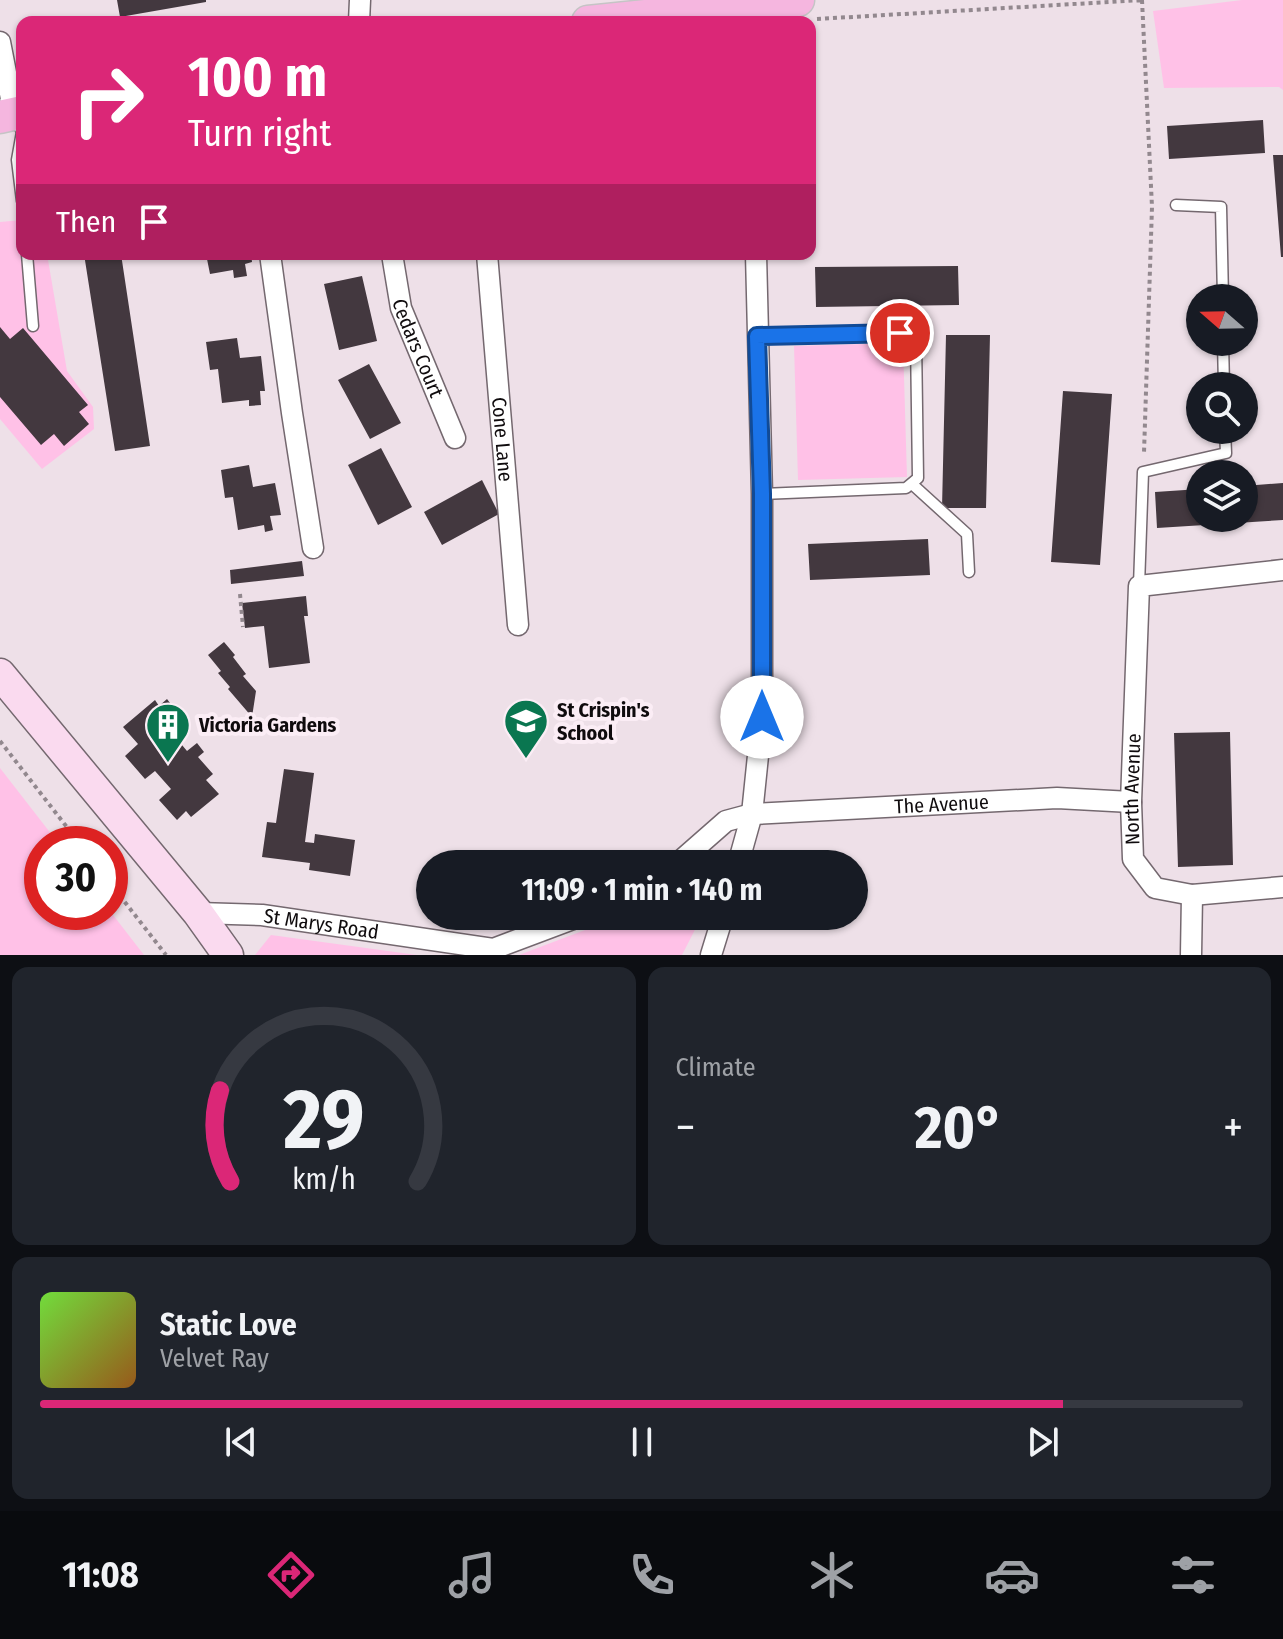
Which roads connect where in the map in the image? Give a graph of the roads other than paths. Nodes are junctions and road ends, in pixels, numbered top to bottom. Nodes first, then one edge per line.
1 (628, 9) edge
2 (806, 10) edge
3 (751, 13) edge
4 (606, 16) edge
5 (0, 42) edge
6 (12, 114) edge
7 (1176, 205) dead end
8 (28, 260) edge
9 (271, 260) edge
10 (393, 260) edge
11 (488, 260) edge
12 (756, 260) edge
13 (1223, 284) edge
14 (33, 326) dead end
15 (757, 336) junction
16 (455, 438) dead end
17 (1226, 444) edge
18 (912, 484) junction
19 (762, 494) junction
20 (313, 548) dead end
21 (1283, 570) edge
22 (969, 572) dead end
23 (1139, 586) junction
24 (518, 625) dead end
25 (0, 674) edge
26 (1131, 802) junction
27 (752, 814) junction
28 (693, 850) edge
29 (742, 850) edge
30 (1283, 887) edge
31 (1192, 895) junction
32 (198, 913) junction
33 (544, 930) edge
34 (719, 930) edge
35 (228, 955) edge
36 (711, 955) edge
37 (1191, 955) edge

1 - 3 main road
1 - 4 main road
2 - 3 main road
5 - 6 street
7 - 13 lane
8 - 14 lane
9 - 20 street
10 - 16 street, Cedars Court
11 - 24 street, Cone Lane
12 - 15 street
15 - 18 lane
15 - 19 street
17 - 23 lane
18 - 19 lane
18 - 22 lane
19 - 27 street
21 - 23 street
23 - 26 street, North Avenue
25 - 32 main road
26 - 27 street, The Avenue
26 - 31 street, North Avenue
27 - 28 street
27 - 29 street
30 - 31 street, North Avenue
31 - 37 street
32 - 33 street, St Marys Road
32 - 35 main road
34 - 36 street

